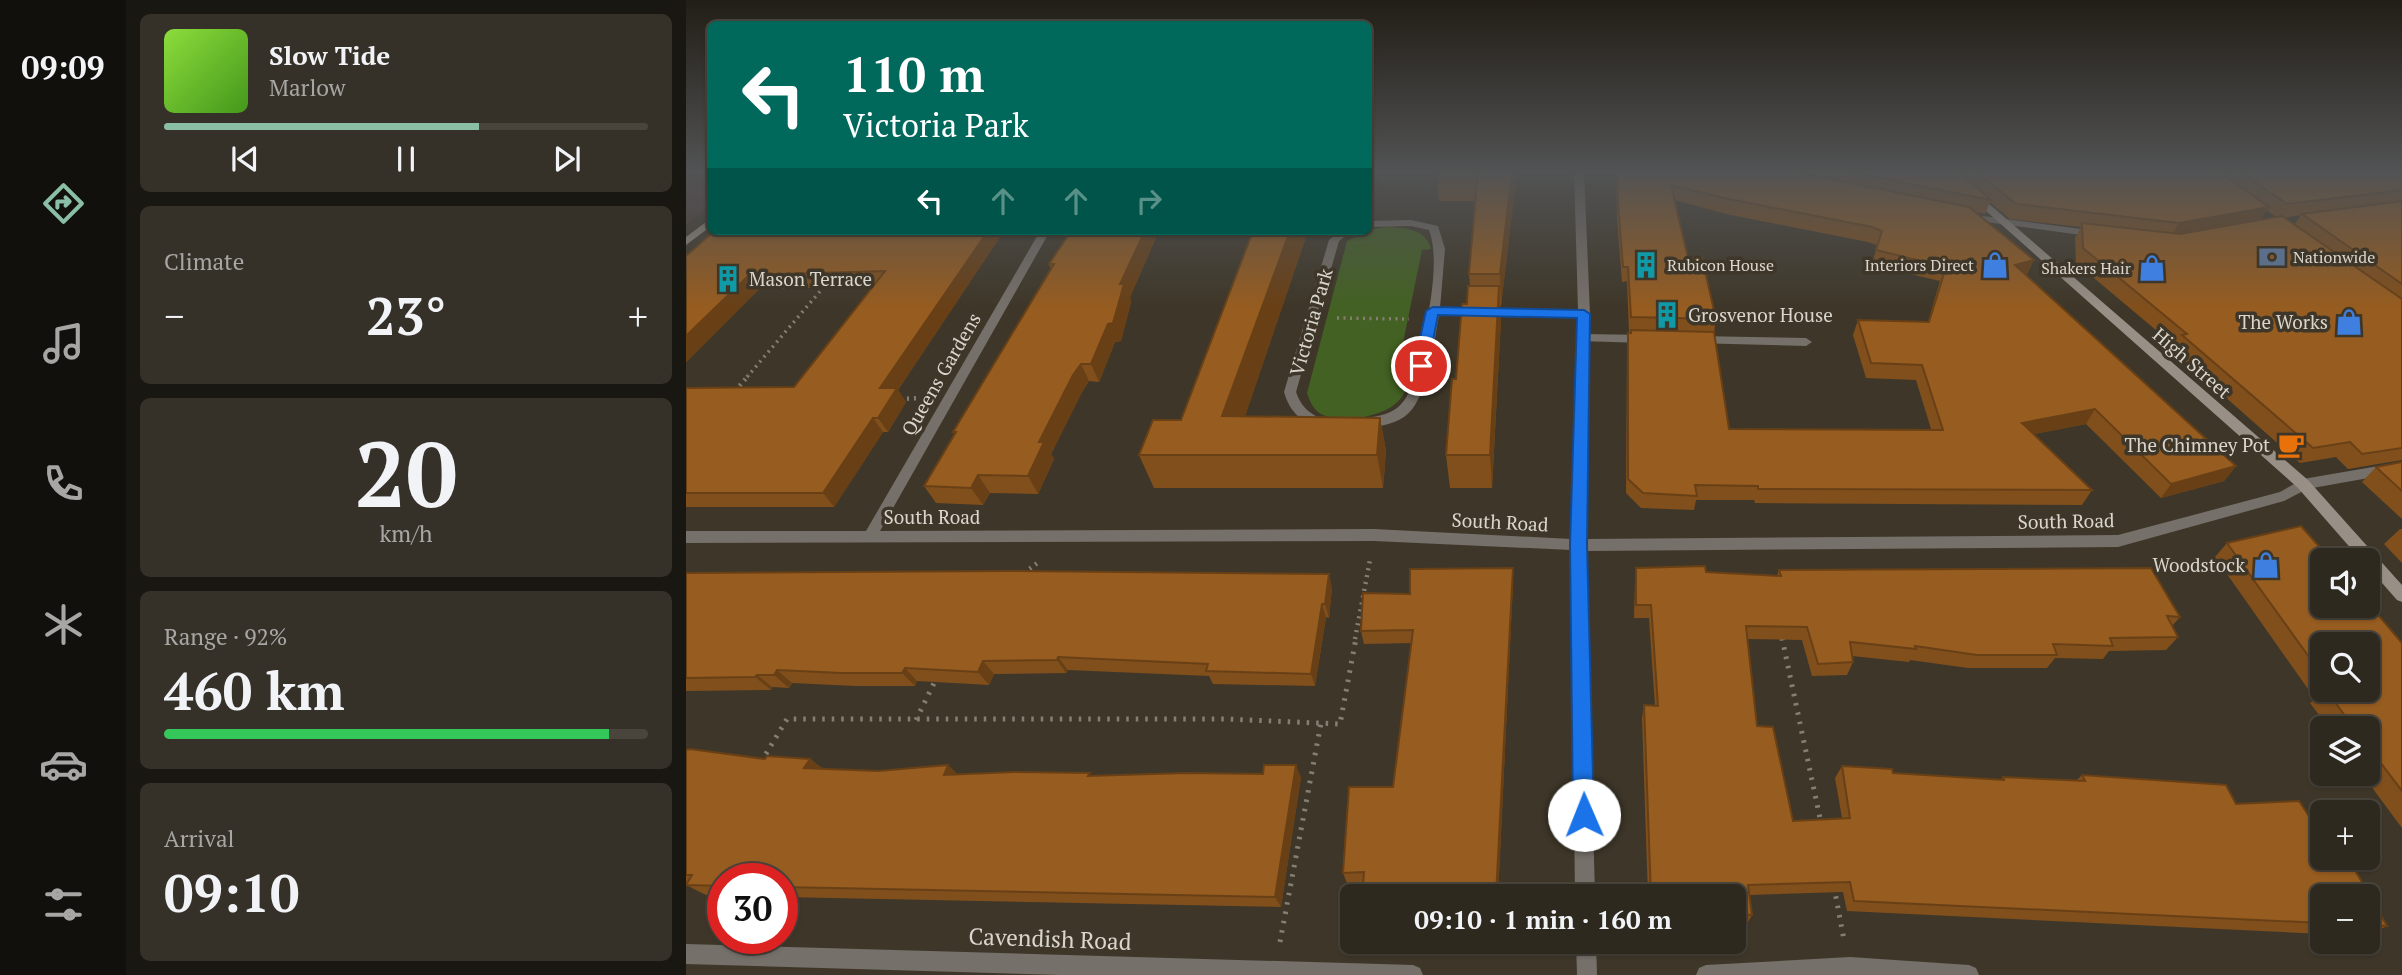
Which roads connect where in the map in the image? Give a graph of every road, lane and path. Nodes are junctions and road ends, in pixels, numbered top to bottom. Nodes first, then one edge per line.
1 (1581, 216) edge
2 (1965, 216) edge
3 (1998, 216) edge
4 (707, 224) edge
5 (1372, 224) edge
6 (2007, 224) junction
7 (1043, 235) edge
8 (1341, 235) edge
9 (2103, 235) edge
10 (686, 242) edge
11 (835, 273) edge
12 (1584, 314) junction
13 (1432, 315) junction
14 (1312, 318) junction
15 (1583, 338) junction
16 (1653, 339) edge
17 (1681, 340) edge
18 (1806, 342) dead end
19 (949, 398) junction
20 (894, 399) edge
21 (727, 400) edge
22 (2402, 467) edge
23 (2303, 484) junction
24 (1374, 535) junction
25 (870, 536) junction
26 (1073, 536) junction
27 (686, 537) edge
28 (1578, 545) junction
29 (1023, 574) edge
30 (2402, 596) edge
31 (1782, 635) edge
32 (940, 671) edge
33 (916, 720) junction
34 (1321, 723) junction
35 (758, 767) edge
36 (1823, 834) edge
37 (1831, 874) edge
38 (1585, 884) edge
39 (686, 954) edge
40 (1586, 954) edge
41 (1850, 967) junction
42 (1274, 970) junction
43 (1413, 975) edge
44 (1587, 975) edge
45 (1706, 975) edge
46 (1969, 975) edge

1 - 12 street
2 - 6 street
3 - 6 main road, High Street
4 - 10 main road
5 - 13 street, Victoria Park
6 - 9 street
6 - 23 main road, High Street
7 - 19 street, Queens Gardens
8 - 14 street, Victoria Park
11 - 21 path
12 - 13 street
12 - 15 street
13 - 14 path
13 - 14 street, Victoria Park
15 - 16 street
15 - 28 street
17 - 18 street
19 - 20 path
19 - 25 street, Queens Gardens
22 - 23 street, South Road
23 - 28 street, South Road
23 - 30 main road, High Street
24 - 26 street, South Road
24 - 28 street, South Road
24 - 34 path
25 - 26 street, South Road
25 - 27 street, South Road
26 - 29 path
28 - 38 street
31 - 36 path
32 - 33 path
33 - 34 path
33 - 35 path
34 - 42 path
37 - 41 path
39 - 42 street, Cavendish Road
40 - 44 street
41 - 45 street
41 - 46 street
42 - 43 street, Cavendish Road

